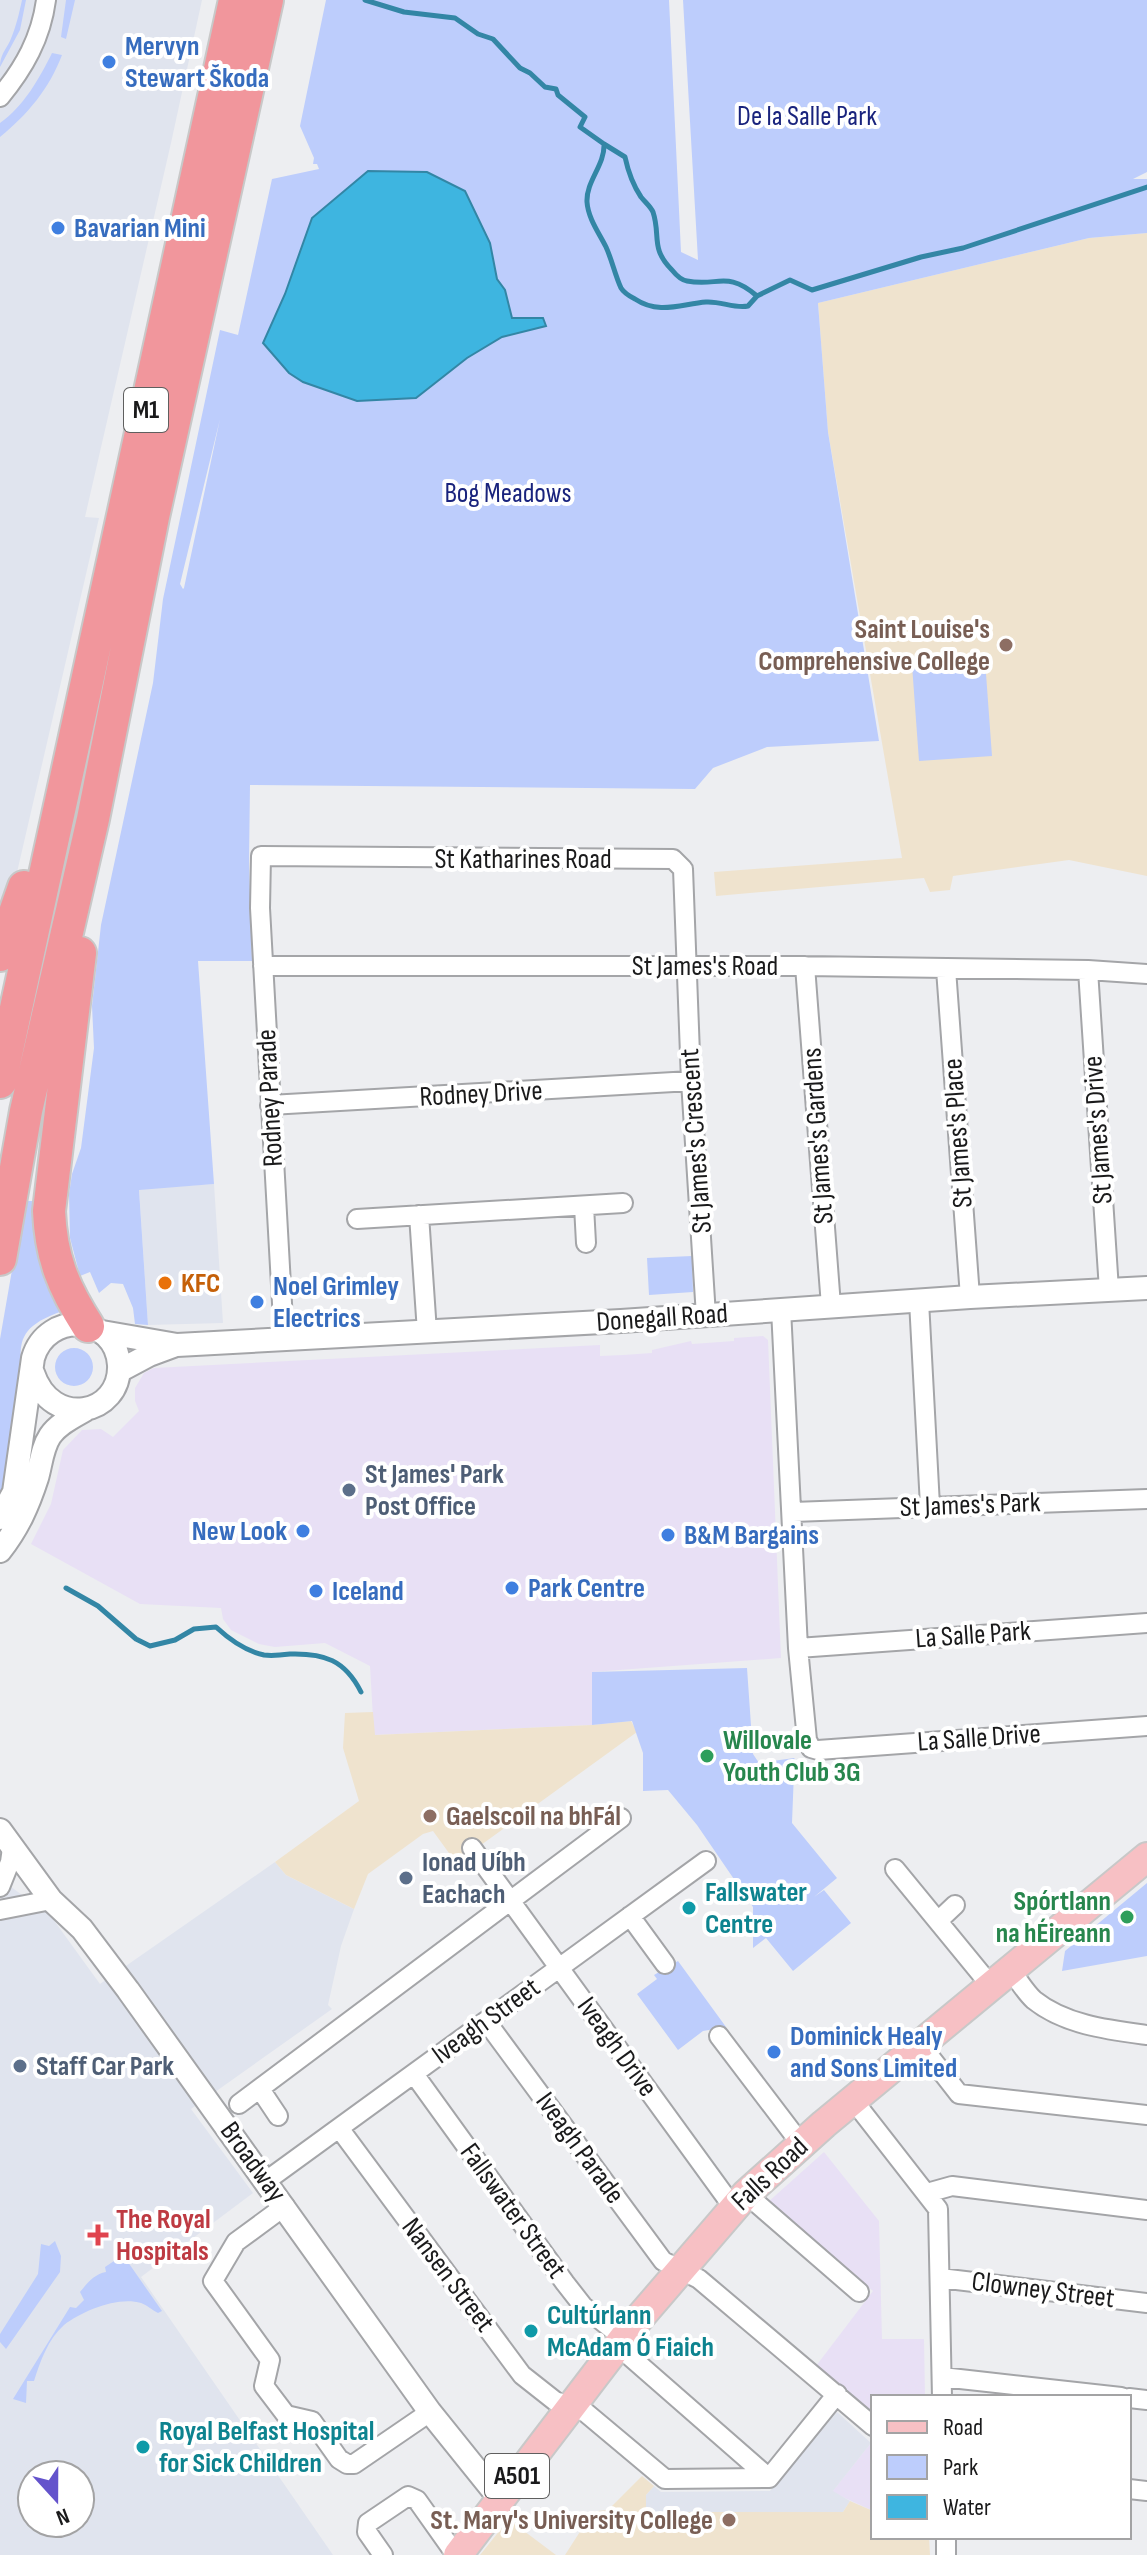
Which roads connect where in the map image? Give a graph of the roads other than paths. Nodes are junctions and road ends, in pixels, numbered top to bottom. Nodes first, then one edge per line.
1 (46, 0) edge
2 (235, 0) edge
3 (267, 0) edge
4 (0, 97) edge
5 (93, 819) junction
6 (56, 820) junction
7 (261, 856) joint
8 (0, 955) edge
9 (263, 966) junction
10 (805, 966) junction
11 (687, 967) junction
12 (946, 969) junction
13 (1088, 970) junction
14 (1147, 974) edge
15 (691, 1081) junction
16 (0, 1082) edge
17 (270, 1105) junction
18 (623, 1203) dead end
19 (584, 1206) junction
20 (419, 1215) junction
21 (357, 1219) dead end
22 (586, 1243) dead end
23 (0, 1259) edge
24 (1147, 1288) edge
25 (1109, 1290) junction
26 (970, 1297) junction
27 (919, 1301) junction
28 (831, 1306) junction
29 (781, 1309) junction
30 (706, 1316) junction
31 (96, 1329) junction
32 (427, 1332) junction
33 (284, 1339) junction
34 (177, 1345) junction
35 (119, 1371) junction
36 (33, 1373) junction
37 (86, 1409) junction
38 (1147, 1499) edge
39 (930, 1506) junction
40 (793, 1512) junction
41 (0, 1518) edge
42 (0, 1551) edge
43 (1147, 1623) edge
44 (798, 1648) junction
45 (1147, 1726) edge
46 (621, 1818) dead end
47 (6, 1839) edge
48 (472, 1848) dead end
49 (1147, 1857) edge
50 (706, 1861) dead end
51 (895, 1869) dead end
52 (0, 1887) edge
53 (51, 1900) junction
54 (510, 1900) junction
55 (955, 1905) dead end
56 (0, 1910) edge
57 (630, 1916) junction
58 (938, 1921) junction
59 (665, 1964) dead end
60 (559, 1968) junction
61 (1000, 1978) junction
62 (486, 2021) junction
63 (1147, 2035) edge
64 (719, 2036) dead end
65 (920, 2044) junction
66 (414, 2074) junction
67 (260, 2089) junction
68 (853, 2100) junction
69 (239, 2104) dead end
70 (1147, 2115) edge
71 (278, 2116) dead end
72 (339, 2128) junction
73 (801, 2144) junction
74 (266, 2181) junction
75 (927, 2193) junction
76 (739, 2200) junction
77 (285, 2206) junction
78 (1147, 2210) edge
79 (679, 2269) junction
80 (940, 2278) junction
81 (859, 2292) dead end
82 (1147, 2303) edge
83 (620, 2342) junction
84 (942, 2377) junction
85 (837, 2394) junction
86 (942, 2395) edge
87 (1103, 2395) edge
88 (570, 2408) junction
89 (430, 2412) junction
90 (871, 2424) edge
91 (769, 2478) junction
92 (500, 2499) junction
93 (383, 2555) edge
94 (457, 2555) edge

1 - 4 street
2 - 6 highway, M1
3 - 5 highway, M1
5 - 23 highway, M1
5 - 31 highway
6 - 8 highway
6 - 16 highway, M1
7 - 9 street, Rodney Parade
7 - 11 street, St Katharines Road
9 - 11 street, St James's Road
9 - 17 street, Rodney Parade
10 - 11 street, St James's Road
10 - 12 street, St James's Road
10 - 28 street, St James's Gardens
11 - 15 street, St James's Crescent
12 - 13 street, St James's Road
12 - 26 street, St James's Place
13 - 14 street, St James's Road
13 - 25 street, St James's Drive
15 - 17 street, Rodney Drive
15 - 30 street, St James's Crescent
17 - 33 street, Rodney Parade
18 - 19 street
19 - 20 street
19 - 22 street
20 - 21 street
20 - 32 street
24 - 25 street, Donegall Road
25 - 26 street, Donegall Road
26 - 27 street, Donegall Road
27 - 28 street, Donegall Road
27 - 39 street
28 - 29 street, Donegall Road
29 - 30 street, Donegall Road
29 - 40 street
30 - 32 street, Donegall Road
31 - 34 street, Donegall Road
31 - 35 street
31 - 36 street
32 - 33 street, Donegall Road
33 - 34 street, Donegall Road
34 - 35 street, Donegall Road
35 - 37 street
36 - 37 street
36 - 41 street
37 - 42 street
38 - 39 street, St James's Park
39 - 40 street, St James's Park
40 - 44 street
43 - 44 street, La Salle Park
44 - 45 street, La Salle Drive
46 - 54 street
47 - 52 street
47 - 53 street, Broadway
48 - 54 street, Iveagh Drive
49 - 61 main road, Falls Road / A501
50 - 57 street, Iveagh Street
51 - 58 street
53 - 56 street
53 - 74 street, Broadway
54 - 60 street, Iveagh Drive
54 - 67 street
55 - 58 street
57 - 59 street
57 - 60 street, Iveagh Street
58 - 61 street
60 - 62 street, Iveagh Street
60 - 76 street, Iveagh Drive
61 - 63 street
61 - 65 main road, Falls Road / A501
62 - 66 street, Iveagh Street
62 - 79 street, Iveagh Parade
64 - 73 street
65 - 68 main road, Falls Road / A501
65 - 70 street
66 - 72 street, Iveagh Street
66 - 83 street, Fallswater Street
67 - 69 street
67 - 71 street
68 - 73 main road, Falls Road / A501
68 - 75 street
72 - 74 street, Iveagh Street
72 - 88 street, Nansen Street
73 - 76 main road, Falls Road / A501
74 - 77 street, Broadway
75 - 78 street
75 - 80 street
76 - 79 main road, Falls Road / A501
76 - 81 street, Iveagh Drive
77 - 89 street, Broadway
77 - 89 street
79 - 83 main road, Falls Road / A501
79 - 85 street, Iveagh Parade
80 - 82 street, Clowney Street
80 - 84 street
83 - 88 main road, Falls Road / A501
83 - 91 street, Fallswater Street
84 - 86 street
84 - 87 street
85 - 90 street, Iveagh Parade
85 - 91 street
88 - 91 street, Nansen Street
88 - 92 main road, Falls Road / A501
89 - 92 street, Broadway
92 - 94 main road, Falls Road / A501
93 - 94 street

